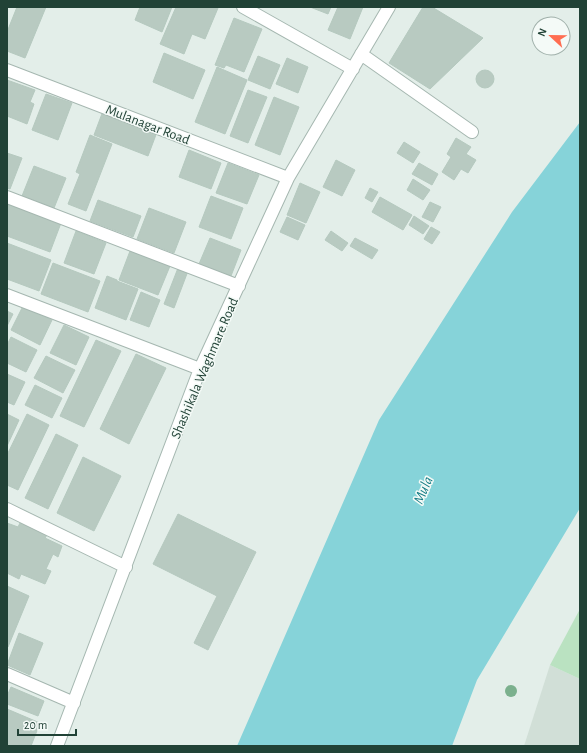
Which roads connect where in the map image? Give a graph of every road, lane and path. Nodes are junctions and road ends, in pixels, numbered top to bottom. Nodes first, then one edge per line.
1 (243, 7) edge
2 (388, 7) edge
3 (361, 54) junction
4 (353, 69) junction
5 (7, 70) edge
6 (472, 132) dead end
7 (288, 178) junction
8 (7, 197) edge
9 (239, 286) junction
10 (7, 295) edge
11 (200, 369) junction
12 (7, 509) edge
13 (126, 567) junction
14 (7, 674) edge
15 (74, 703) junction
16 (57, 746) edge

1 - 4 street
2 - 3 street, Shashikala Waghmare Road
3 - 4 street, Shashikala Waghmare Road
3 - 6 street
4 - 7 street, Shashikala Waghmare Road
5 - 7 street, Mulanagar Road
7 - 9 street, Shashikala Waghmare Road
8 - 9 street
9 - 11 street, Shashikala Waghmare Road
10 - 11 street
11 - 13 street, Shashikala Waghmare Road
12 - 13 street
13 - 15 street, Shashikala Waghmare Road
14 - 15 street
15 - 16 street, Shashikala Waghmare Road

